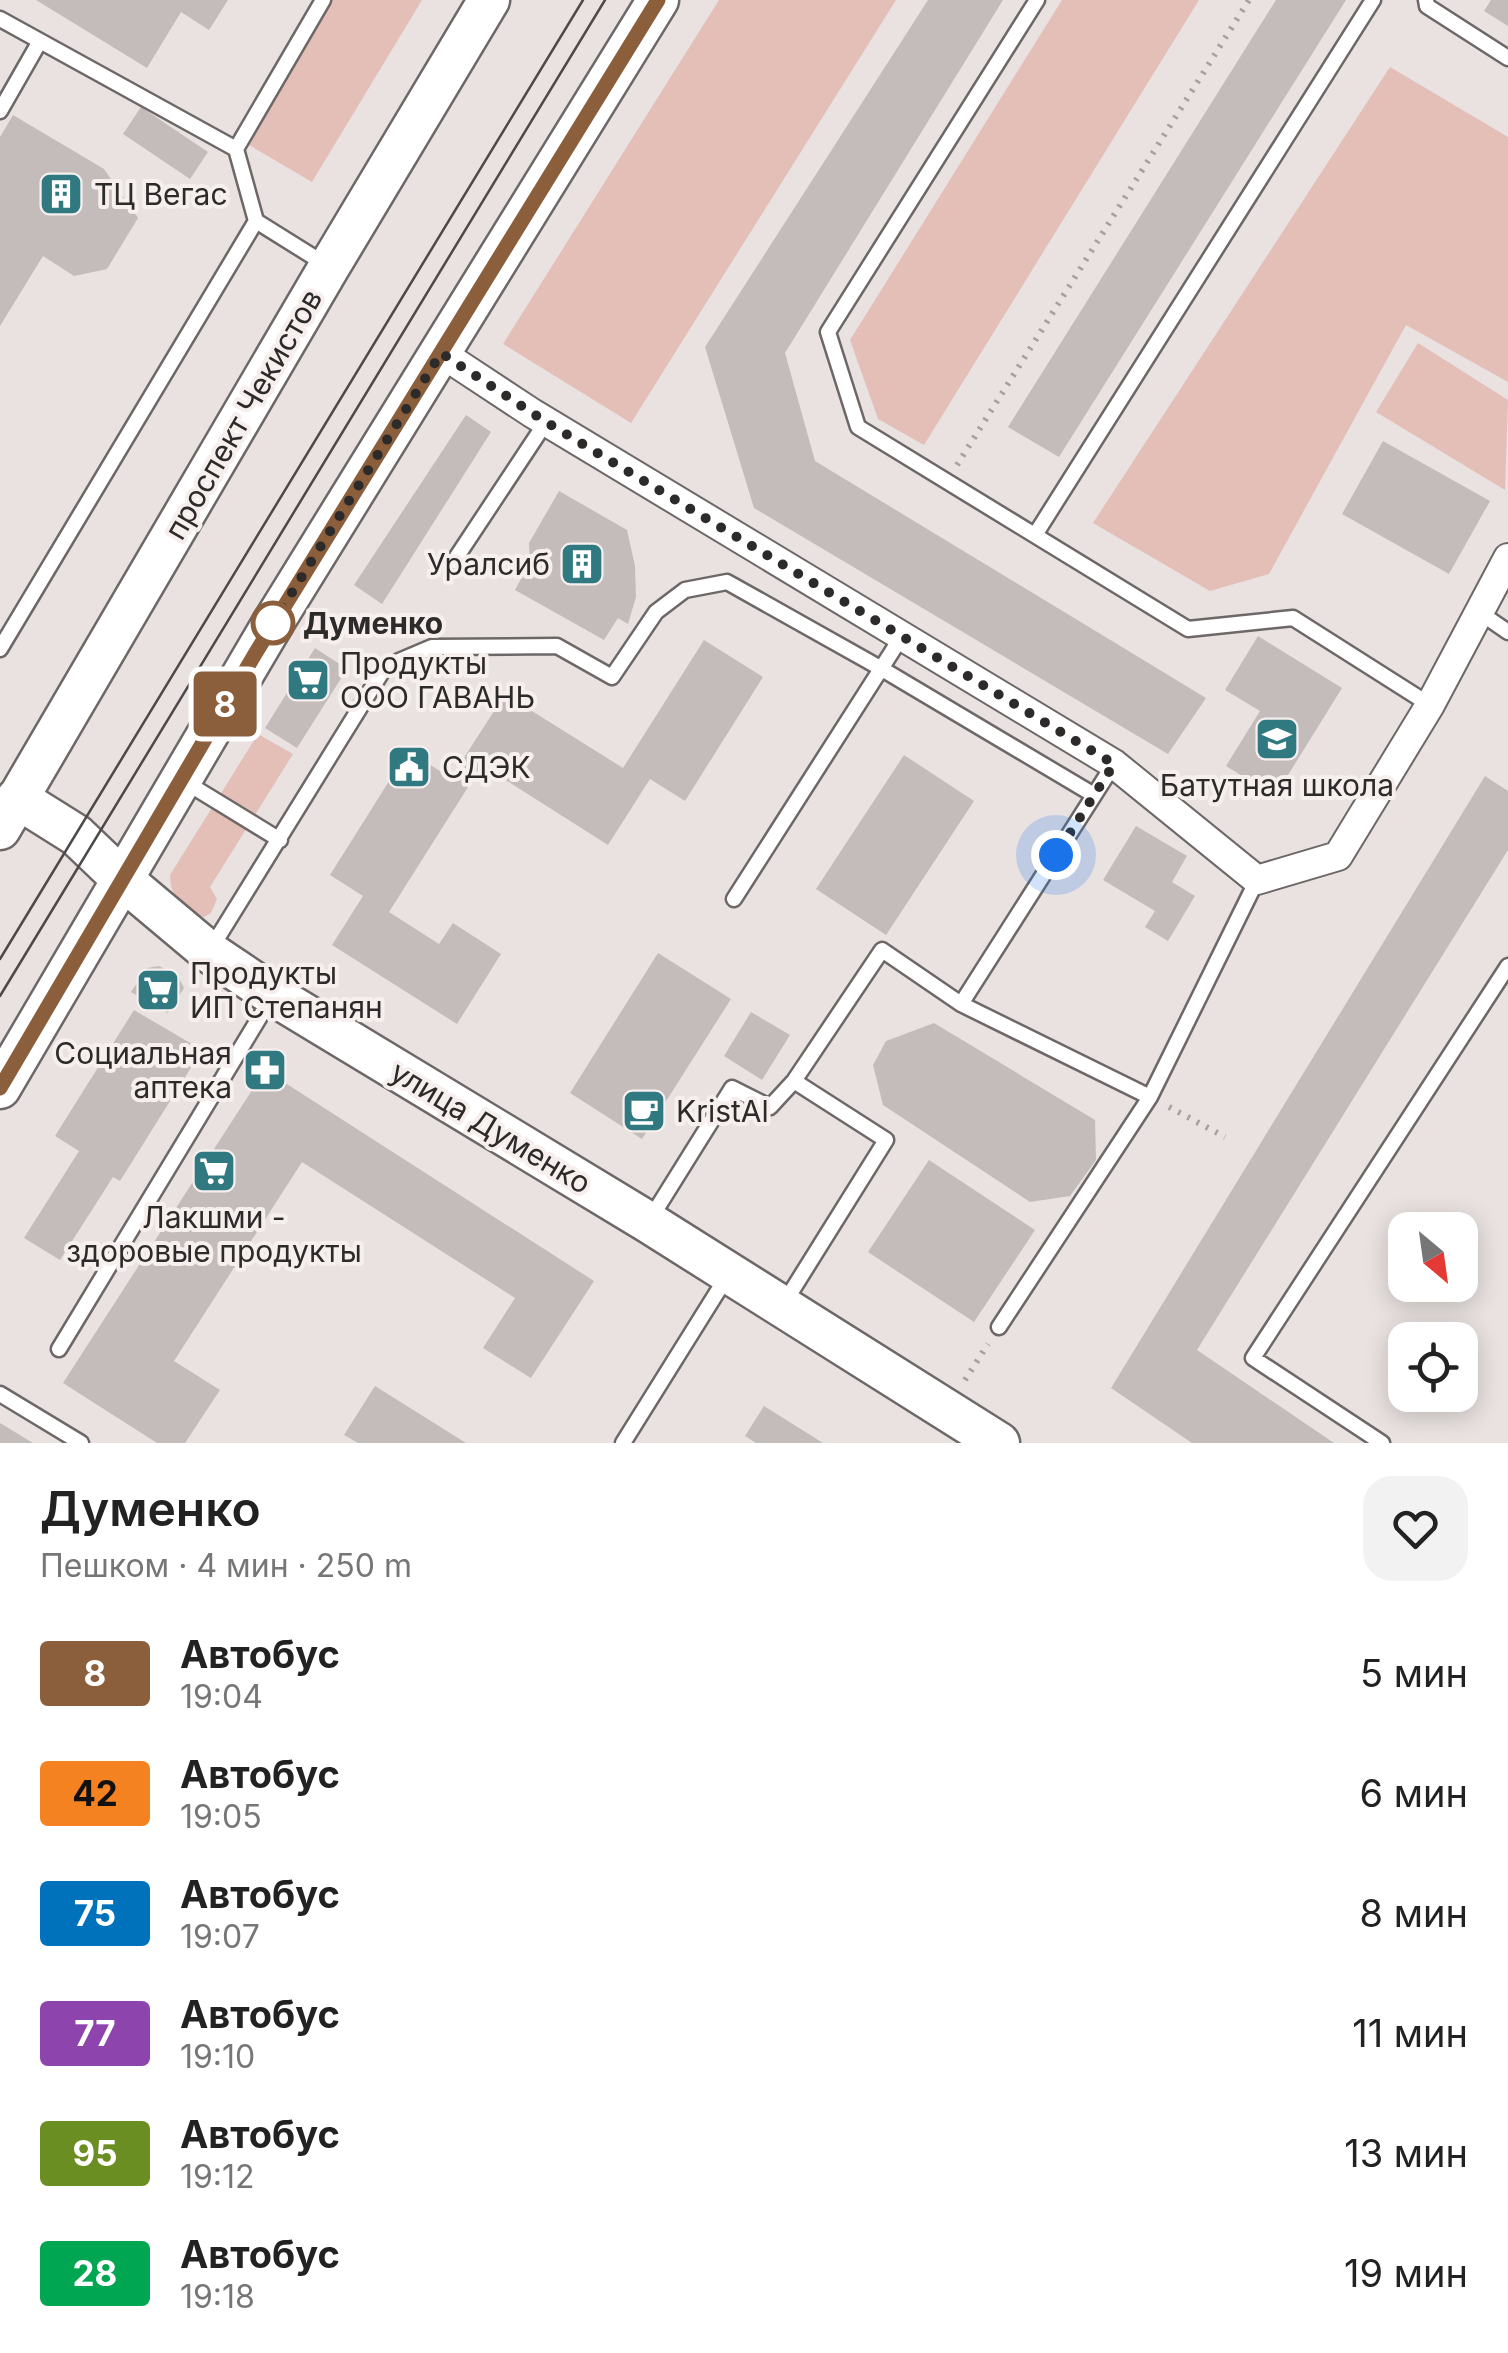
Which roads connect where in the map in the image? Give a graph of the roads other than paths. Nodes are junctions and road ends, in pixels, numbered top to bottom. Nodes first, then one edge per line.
1 (323, 0) edge
2 (489, 0) edge
3 (658, 0) edge
4 (1037, 0) edge
5 (1373, 0) edge
6 (1426, 0) edge
7 (0, 20) edge
8 (40, 40) junction
9 (1508, 58) edge
10 (0, 112) edge
11 (236, 149) junction
12 (256, 221) junction
13 (329, 267) junction
14 (441, 353) junction
15 (546, 422) junction
16 (1036, 536) junction
17 (1508, 558) edge
18 (454, 561) dead end
19 (1479, 612) junction
20 (1508, 632) edge
21 (902, 636) junction
22 (0, 649) edge
23 (882, 668) junction
24 (1430, 705) junction
25 (1114, 764) junction
26 (180, 778) junction
27 (1094, 795) junction
28 (5, 805) edge
29 (280, 840) junction
30 (122, 879) junction
31 (1258, 880) junction
32 (734, 899) dead end
33 (209, 952) junction
34 (1508, 966) edge
35 (273, 995) junction
36 (961, 1004) junction
37 (794, 1081) junction
38 (0, 1088) edge
39 (1150, 1097) junction
40 (648, 1222) junction
41 (729, 1273) junction
42 (783, 1306) junction
43 (999, 1326) road end
44 (59, 1349) dead end
45 (0, 1394) edge
46 (81, 1443) edge
47 (623, 1443) edge
48 (999, 1443) edge
49 (1382, 1443) edge

1 - 11 lane
2 - 13 main road, проспект Чекистов
3 - 14 main road
4 - 16 lane
5 - 16 lane
6 - 9 lane
7 - 8 lane
8 - 10 lane
8 - 11 lane
11 - 12 lane
12 - 13 lane
12 - 22 lane
13 - 28 main road, проспект Чекистов
14 - 15 street
14 - 26 main road
15 - 18 lane
15 - 21 street
16 - 24 lane
17 - 19 street
19 - 20 lane
19 - 24 street
21 - 23 lane
21 - 25 street
23 - 27 lane
23 - 29 lane
23 - 32 lane
24 - 31 street
25 - 27 lane
25 - 31 street
26 - 29 lane
26 - 30 main road
27 - 36 lane
28 - 30 main road, улица Думенко
29 - 33 lane
30 - 33 main road, улица Думенко
30 - 38 main road
31 - 39 lane
33 - 35 main road, улица Думенко
34 - 49 lane
35 - 40 main road, улица Думенко
35 - 44 lane
36 - 37 lane
36 - 39 lane
37 - 40 lane
37 - 42 lane
39 - 43 lane
40 - 41 main road, улица Думенко
41 - 42 main road, улица Думенко
41 - 47 lane
42 - 48 main road, улица Думенко
45 - 46 lane

